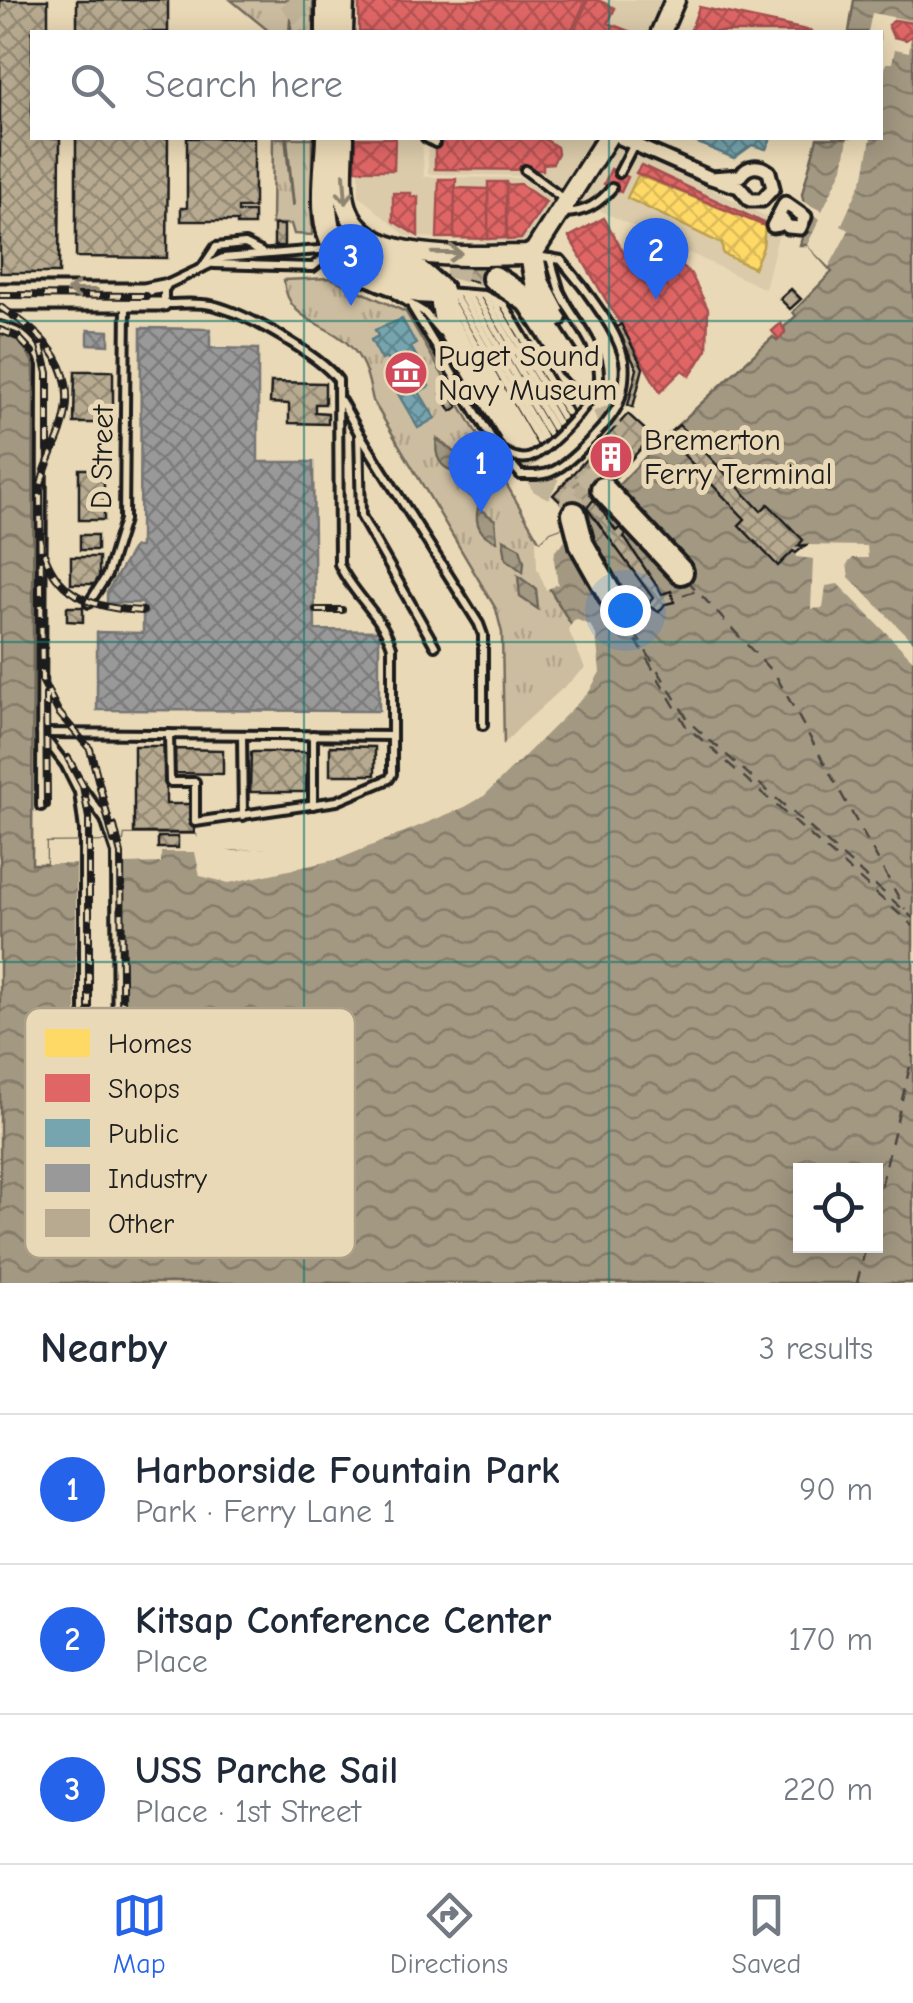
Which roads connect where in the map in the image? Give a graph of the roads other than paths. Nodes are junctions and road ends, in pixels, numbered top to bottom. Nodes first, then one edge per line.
1 (328, 0) edge
2 (344, 0) edge
3 (675, 0) edge
4 (328, 30) edge
5 (344, 30) edge
6 (662, 30) edge
7 (328, 140) edge
8 (344, 140) edge
9 (430, 140) edge
10 (606, 140) edge
11 (625, 140) edge
12 (435, 143) dead end
13 (634, 144) junction
14 (525, 170) dead end
15 (619, 173) dead end
16 (740, 181) dead end
17 (612, 188) dead end
18 (563, 208) junction
19 (346, 241) junction
20 (262, 252) junction
21 (541, 256) junction
22 (214, 264) junction
23 (201, 269) junction
24 (164, 286) junction
25 (0, 290) edge
26 (464, 296) junction
27 (409, 302) junction
28 (0, 304) edge
29 (126, 304) junction
30 (164, 304) junction
31 (0, 326) edge
32 (339, 398) junction
33 (359, 433) junction
34 (538, 435) junction
35 (603, 489) dead end
36 (574, 514) tunnel mouth
37 (681, 572) dead end
38 (88, 603) dead end
39 (621, 614) dead end
40 (435, 646) dead end
41 (483, 725) dead end
42 (41, 733) junction
43 (169, 734) junction
44 (242, 734) junction
45 (313, 735) junction
46 (392, 736) junction
47 (64, 762) junction
48 (313, 805) junction
49 (41, 806) dead end
50 (242, 816) junction
51 (84, 1008) edge
52 (116, 1008) edge

1 - 4 highway
2 - 5 main road
3 - 6 main road
7 - 19 highway
8 -> 19 main road
9 - 12 lane
10 - 18 main road
11 - 13 street
13 - 15 lane
13 - 16 street
14 - 18 lane
17 - 18 lane
18 - 21 main road
19 - 20 lane
19 -> 21 main road
19 - 22 lane
19 - 26 highway
19 - 27 lane
20 - 22 lane
20 - 23 lane
21 - 26 highway
21 - 34 lane, bridge
21 - 34 lane, bridge
22 - 23 lane
23 - 24 lane
24 -> 25 street
24 - 30 lane
26 - 34 highway
26 - 34 lane
26 - 34 lane
26 - 34 lane
27 - 34 lane
27 - 34 lane
28 - 29 street
29 - 30 street
29 - 38 lane, D Street
30 - 32 lane
31 - 42 lane
32 - 33 lane
32 - 46 lane
33 - 40 lane
33 - 41 lane
35 - 37 highway
36 - 39 highway
42 - 43 lane
42 - 47 lane
42 - 49 lane
43 - 44 lane
43 - 50 lane
44 - 45 lane
44 - 50 lane
45 - 46 lane
45 - 48 lane
46 - 48 lane
47 - 51 lane
47 - 52 lane
48 - 50 lane

